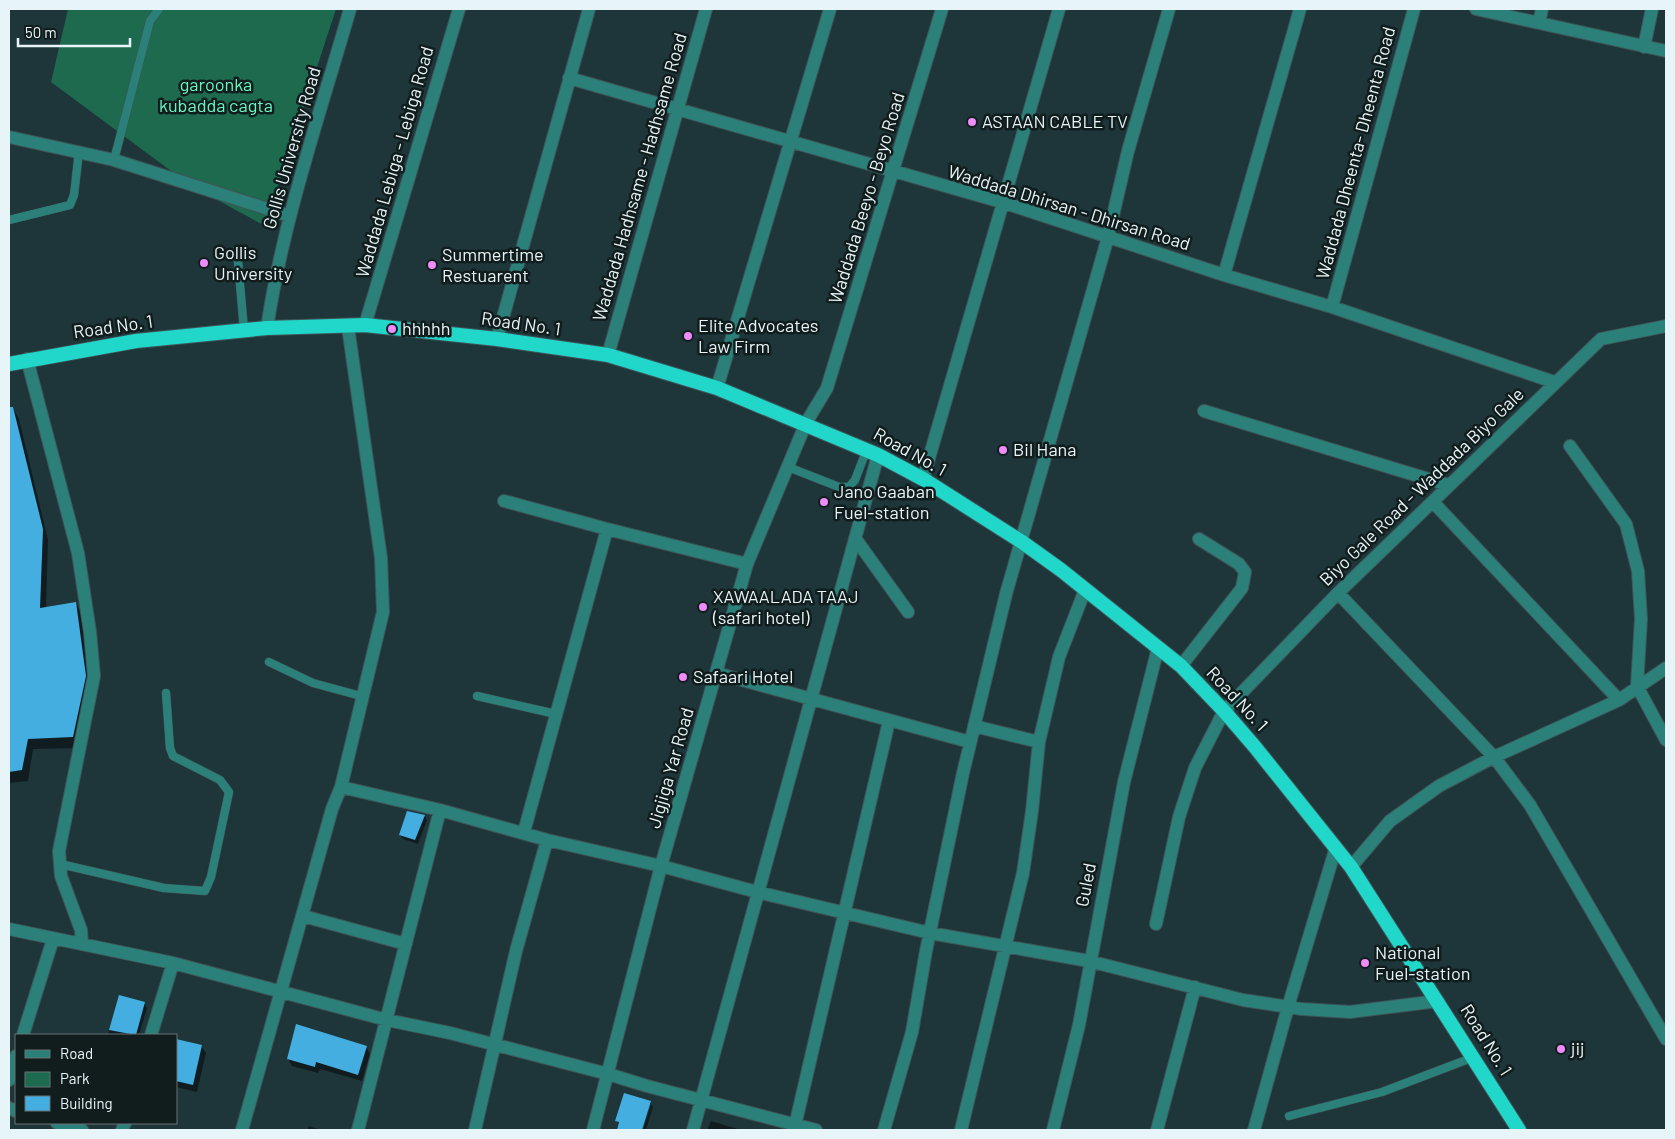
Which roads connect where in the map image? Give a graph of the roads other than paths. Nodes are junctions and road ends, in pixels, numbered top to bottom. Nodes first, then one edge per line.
1 (159, 9) edge
2 (350, 9) edge
3 (459, 9) edge
4 (589, 9) edge
5 (706, 9) edge
6 (830, 9) edge
7 (942, 9) edge
8 (1059, 9) edge
9 (1169, 9) edge
10 (1300, 9) edge
11 (1414, 9) edge
12 (1479, 9) edge
13 (1542, 9) edge
14 (1652, 9) edge
15 (1539, 23) junction
16 (1644, 47) junction
17 (1666, 51) edge
18 (569, 78) junction
19 (677, 110) junction
20 (9, 137) edge
21 (790, 142) junction
22 (79, 151) junction
23 (114, 160) junction
24 (894, 173) junction
25 (1005, 203) junction
26 (290, 216) junction
27 (9, 220) edge
28 (1108, 237) junction
29 (238, 250) dead end
30 (1224, 275) junction
31 (1332, 307) junction
32 (365, 325) junction
33 (1666, 326) edge
34 (348, 327) junction
35 (267, 328) junction
36 (244, 330) junction
37 (497, 339) junction
38 (608, 355) junction
39 (27, 359) junction
40 (9, 364) edge
41 (1554, 382) junction
42 (717, 388) junction
43 (1204, 411) dead end
44 (806, 423) junction
45 (1570, 446) dead end
46 (873, 452) junction
47 (788, 468) junction
48 (923, 479) junction
49 (1448, 485) junction
50 (504, 501) dead end
51 (1433, 502) junction
52 (607, 530) junction
53 (855, 538) junction
54 (1199, 539) dead end
55 (1022, 542) junction
56 (747, 564) junction
57 (1085, 590) junction
58 (1338, 593) junction
59 (908, 612) dead end
60 (1158, 648) junction
61 (269, 662) dead end
62 (1181, 666) junction
63 (1666, 668) edge
64 (716, 673) junction
65 (1637, 686) junction
66 (166, 693) dead end
67 (361, 696) junction
68 (477, 696) dead end
69 (811, 699) junction
70 (1619, 700) junction
71 (1224, 712) junction
72 (556, 714) junction
73 (889, 721) junction
74 (974, 726) junction
75 (1666, 740) edge
76 (970, 742) junction
77 (1039, 742) junction
78 (1494, 757) junction
79 (341, 787) junction
80 (440, 810) junction
81 (524, 832) junction
82 (547, 840) junction
83 (1336, 846) junction
84 (60, 864) junction
85 (662, 866) junction
86 (1351, 867) junction
87 (757, 892) junction
88 (845, 912) junction
89 (303, 916) junction
90 (1156, 924) dead end
91 (9, 929) edge
92 (930, 933) junction
93 (53, 939) junction
94 (82, 944) junction
95 (406, 944) junction
96 (1006, 947) junction
97 (1089, 961) junction
98 (173, 963) junction
99 (1195, 988) junction
100 (281, 990) junction
101 (1438, 1001) junction
102 (1288, 1007) junction
103 (387, 1020) junction
104 (23, 1034) edge
105 (151, 1034) edge
106 (1666, 1039) edge
107 (496, 1045) junction
108 (1474, 1057) junction
109 (15, 1059) edge
110 (608, 1074) junction
111 (9, 1080) edge
112 (700, 1100) junction
113 (1289, 1116) dead end
114 (61, 1124) edge
115 (794, 1127) edge
116 (82, 1130) edge
117 (242, 1130) edge
118 (358, 1130) edge
119 (475, 1130) edge
120 (594, 1130) edge
121 (692, 1130) edge
122 (816, 1130) edge
123 (884, 1130) edge
124 (962, 1130) edge
125 (1053, 1130) edge
126 (1157, 1130) edge
127 (1254, 1130) edge
128 (1519, 1130) edge

1 - 23 lane
2 - 26 street, Gollis University Road
3 - 32 street, Waddada Lebiga - Lebiga Road
4 - 18 street
5 - 19 street, Waddada Hadhsame - Hadhsame Road
6 - 21 street
7 - 24 street, Waddada Beeyo - Beyo Road
8 - 25 street
9 - 28 street
10 - 30 street
11 - 31 street, Waddada Dheenta- Dheenta Road
12 - 15 street
13 - 15 street
14 - 16 street
15 - 16 street
16 - 17 street
18 - 19 street, Waddada Dhirsan - Dhirsan Road
18 - 37 street
19 - 21 street, Waddada Dhirsan - Dhirsan Road
19 - 38 street, Waddada Hadhsame - Hadhsame Road
20 - 22 street
21 - 24 street, Waddada Dhirsan - Dhirsan Road
21 - 42 street
22 - 23 street
22 - 27 lane
23 - 26 street
24 - 25 street, Waddada Dhirsan - Dhirsan Road
24 - 44 street, Waddada Beeyo - Beyo Road
25 - 28 street, Waddada Dhirsan - Dhirsan Road
25 - 48 street
26 - 35 street, Gollis University Road
28 - 30 street, Waddada Dhirsan - Dhirsan Road
28 - 55 street
29 - 36 lane
30 - 31 street, Waddada Dhirsan - Dhirsan Road
31 - 41 street, Waddada Dhirsan - Dhirsan Road
32 - 34 highway, Road No. 1
32 - 37 highway, Road No. 1
33 - 41 street, Biyo Gale Road - Waddada Biyo Gale
34 - 35 highway, Road No. 1
34 - 67 street
35 - 36 highway, Road No. 1
36 - 39 highway, Road No. 1
37 - 38 highway, Road No. 1
38 - 42 highway, Road No. 1
39 - 40 highway, Road No. 1
39 - 84 street
41 - 49 street, Biyo Gale Road - Waddada Biyo Gale
42 - 44 highway, Road No. 1
43 - 49 street
44 - 46 highway, Road No. 1
44 - 47 street, Jigjiga Yar Road
45 - 65 street
46 - 47 lane
46 - 48 highway, Road No. 1
46 - 53 street
47 - 56 street, Jigjiga Yar Road
48 - 55 highway, Road No. 1
49 - 51 street, Biyo Gale Road - Waddada Biyo Gale
50 - 52 street
51 - 58 street, Biyo Gale Road - Waddada Biyo Gale
51 - 70 street
52 - 56 street
52 - 72 street
53 - 59 street
53 - 69 street
54 - 62 street
55 - 57 highway, Road No. 1
55 - 74 street
56 - 64 street, Jigjiga Yar Road
57 - 60 highway, Road No. 1
57 - 77 street
58 - 71 street, Biyo Gale Road - Waddada Biyo Gale
58 - 78 street
60 - 62 highway, Road No. 1
60 - 97 street, Guled
61 - 67 lane
62 - 71 highway, Road No. 1
63 - 65 street
64 - 69 street
64 - 85 street, Jigjiga Yar Road
65 - 70 street
65 - 75 street
66 - 84 lane
67 - 79 street
68 - 72 lane
69 - 73 street
69 - 87 street
70 - 78 street
71 - 83 highway, Road No. 1
71 - 90 street, Biyo Gale Road - Waddada Biyo Gale
72 - 81 street
73 - 76 street
73 - 88 street
74 - 76 street
74 - 77 street
76 - 92 street
77 - 96 street
78 - 86 street
78 - 106 street
79 - 80 street
79 - 89 street
80 - 81 street
80 - 95 street
81 - 82 street
82 - 85 street
82 - 107 street
83 - 86 highway, Road No. 1
83 - 102 street
84 - 94 street
85 - 87 street
85 - 110 street, Jigjiga Yar Road
86 - 101 highway, Road No. 1
87 - 88 street
87 - 112 street
88 - 92 street
88 - 115 street
89 - 95 street
89 - 100 street
91 - 93 street
92 - 96 street
92 - 123 street
93 - 94 street
93 - 104 street
94 - 98 street
95 - 103 street
96 - 97 street
96 - 124 street
97 - 99 street
97 - 125 street, Guled
98 - 100 street
98 - 105 street
99 - 102 street
99 - 126 street
100 - 103 street
100 - 117 street
101 - 102 street
101 - 108 highway, Road No. 1
102 - 127 street
103 - 107 street
103 - 118 street
107 - 110 street
107 - 119 street
108 - 113 lane
108 - 128 highway, Road No. 1
109 - 111 street
110 - 112 street
110 - 120 street, Jigjiga Yar Road
112 - 115 street
112 - 121 street
114 - 116 street
115 - 122 street

